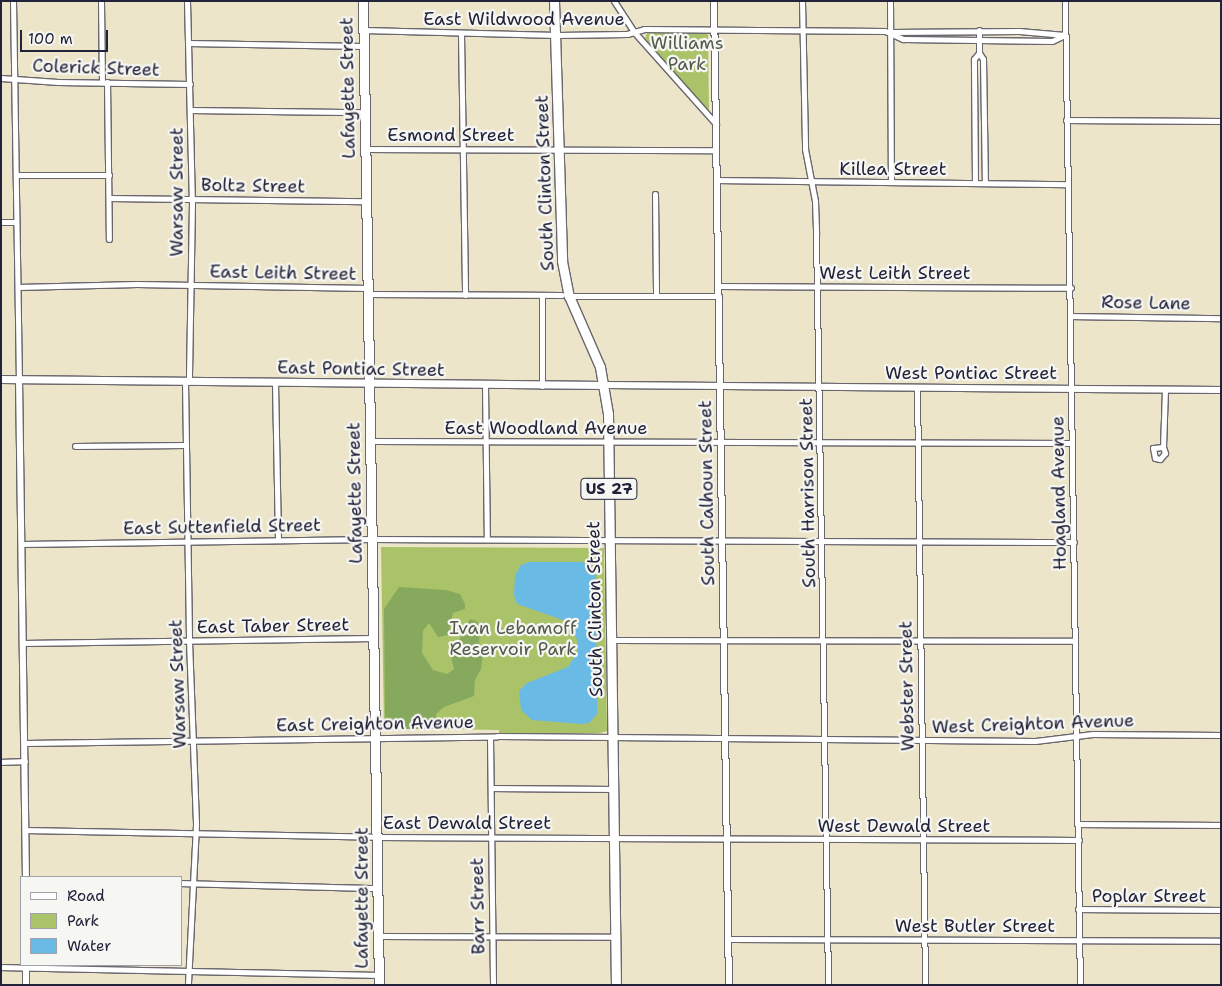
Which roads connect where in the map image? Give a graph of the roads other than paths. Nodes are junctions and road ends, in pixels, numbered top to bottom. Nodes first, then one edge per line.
1 (13, 1) edge
2 (101, 1) edge
3 (187, 1) edge
4 (362, 1) edge
5 (554, 1) edge
6 (714, 1) edge
7 (802, 1) edge
8 (890, 1) edge
9 (1065, 1) edge
10 (615, 2) edge
11 (714, 29) junction
12 (363, 30) junction
13 (802, 30) junction
14 (979, 30) junction
15 (890, 32) junction
16 (635, 33) junction
17 (461, 34) junction
18 (557, 34) junction
19 (1065, 35) junction
20 (979, 40) junction
21 (188, 43) junction
22 (363, 46) junction
23 (980, 53) junction
24 (1, 78) edge
25 (14, 78) junction
26 (105, 82) junction
27 (190, 84) junction
28 (974, 104) junction
29 (984, 104) junction
30 (190, 110) junction
31 (364, 112) junction
32 (974, 119) junction
33 (984, 119) junction
34 (1066, 120) junction
35 (1221, 121) edge
36 (716, 124) junction
37 (559, 148) junction
38 (365, 149) junction
39 (463, 149) junction
40 (716, 150) junction
41 (16, 175) junction
42 (109, 175) junction
43 (717, 180) junction
44 (813, 182) junction
45 (891, 182) junction
46 (976, 183) junction
47 (985, 183) junction
48 (1068, 184) junction
49 (655, 194) dead end
50 (109, 198) junction
51 (192, 198) junction
52 (366, 201) junction
53 (1, 222) edge
54 (16, 222) junction
55 (109, 239) dead end
56 (190, 285) junction
57 (718, 286) junction
58 (818, 286) junction
59 (18, 287) junction
60 (1071, 288) junction
61 (369, 291) junction
62 (465, 295) junction
63 (542, 295) junction
64 (565, 295) junction
65 (656, 296) junction
66 (719, 296) junction
67 (1071, 316) junction
68 (1221, 318) edge
69 (1, 378) edge
70 (19, 379) junction
71 (187, 382) junction
72 (276, 383) junction
73 (370, 384) junction
74 (485, 385) junction
75 (542, 386) junction
76 (605, 386) junction
77 (721, 386) junction
78 (820, 387) junction
79 (917, 387) junction
80 (1072, 389) junction
81 (1165, 389) junction
82 (1221, 390) edge
83 (370, 441) junction
84 (486, 442) junction
85 (608, 442) junction
86 (721, 442) junction
87 (820, 442) junction
88 (917, 442) junction
89 (1072, 443) junction
90 (185, 445) junction
91 (75, 446) dead end
92 (1162, 447) dead end
93 (373, 539) junction
94 (487, 539) junction
95 (278, 540) junction
96 (610, 540) junction
97 (723, 541) junction
98 (919, 541) junction
99 (187, 542) junction
100 (822, 542) junction
101 (1074, 542) junction
102 (22, 544) junction
103 (374, 638) junction
104 (611, 640) junction
105 (724, 640) junction
106 (189, 641) junction
107 (824, 641) junction
108 (920, 641) junction
109 (1075, 641) junction
110 (23, 643) junction
111 (1221, 735) edge
112 (490, 737) junction
113 (1076, 737) junction
114 (376, 738) junction
115 (614, 739) junction
116 (192, 740) junction
117 (726, 740) junction
118 (825, 740) junction
119 (921, 741) junction
120 (25, 743) junction
121 (25, 761) junction
122 (1, 762) edge
123 (491, 788) junction
124 (612, 789) junction
125 (1079, 824) junction
126 (1221, 825) edge
127 (25, 830) junction
128 (196, 833) junction
129 (378, 837) junction
130 (492, 837) junction
131 (614, 838) junction
132 (728, 839) junction
133 (826, 840) junction
134 (922, 840) junction
135 (1079, 840) junction
136 (26, 876) edge
137 (182, 883) edge
138 (193, 883) junction
139 (377, 888) junction
140 (1078, 909) junction
141 (1221, 910) edge
142 (379, 936) junction
143 (492, 936) junction
144 (615, 937) junction
145 (828, 938) junction
146 (730, 939) junction
147 (925, 939) junction
148 (1079, 940) junction
149 (1221, 941) edge
150 (26, 966) edge
151 (1, 967) edge
152 (188, 971) junction
153 (378, 975) junction
154 (26, 985) edge
155 (188, 985) edge
156 (379, 985) edge
157 (493, 985) edge
158 (616, 985) edge
159 (729, 985) edge
160 (828, 985) edge
161 (925, 985) edge
162 (1080, 985) edge

1 - 25 street
2 - 26 street
3 - 21 street, Warsaw Street
4 - 12 highway, Lafayette Street
5 - 18 highway, South Clinton Street / US 27
6 - 11 street, South Calhoun Street
7 - 13 street, South Harrison Street
8 - 15 street
9 - 19 street, Hoagland Avenue
10 - 16 street
11 - 13 street, East Wildwood Avenue
11 - 16 street, East Wildwood Avenue
11 - 36 street, South Calhoun Street
12 - 17 street, East Wildwood Avenue
12 - 22 highway, Lafayette Street
13 - 15 street, East Wildwood Avenue
13 - 44 street, South Harrison Street
14 - 15 street
14 - 19 street
14 - 20 street
15 - 20 street
15 - 45 street
16 - 18 street, East Wildwood Avenue
16 - 36 street
17 - 18 street, East Wildwood Avenue
17 - 39 street
18 - 37 highway, South Clinton Street / US 27
19 - 20 street
19 - 34 street, Hoagland Avenue
20 - 23 street
21 - 22 street
21 - 27 street, Warsaw Street
22 - 31 highway, Lafayette Street
23 - 28 street
23 - 29 street
24 - 25 street, Colerick Street
25 - 26 street, Colerick Street
25 - 41 street
26 - 27 street, Colerick Street
26 - 42 street
27 - 30 street, Warsaw Street
28 - 29 street
28 - 32 street
29 - 33 street
30 - 31 street
30 - 51 street, Warsaw Street
31 - 38 highway, Lafayette Street
32 - 33 street
32 - 46 street
33 - 47 street
34 - 35 street
34 - 48 street, Hoagland Avenue
36 - 40 street, South Calhoun Street
37 - 39 street, Esmond Street
37 - 40 street, Esmond Street
37 - 64 highway, South Clinton Street / US 27
38 - 39 street, Esmond Street
38 - 52 highway, Lafayette Street
39 - 62 street
40 - 43 street, South Calhoun Street
41 - 42 street
41 - 54 street
42 - 50 street
43 - 44 street, Killea Street
43 - 57 street, South Calhoun Street
44 - 45 street, Killea Street
44 - 58 street, South Harrison Street
45 - 46 street, Killea Street
46 - 47 street, Killea Street
47 - 48 street, Killea Street
48 - 60 street, Hoagland Avenue
49 - 65 street
50 - 51 street, Boltz Street
50 - 55 street
51 - 52 street, Boltz Street
51 - 56 street, Warsaw Street
52 - 61 highway, Lafayette Street
53 - 54 street
54 - 59 street
56 - 59 street, East Leith Street
56 - 61 street, East Leith Street
56 - 71 street, Warsaw Street
57 - 58 street, West Leith Street
57 - 66 street, South Calhoun Street
58 - 60 street, West Leith Street
58 - 78 street, South Harrison Street
59 - 70 street
60 - 67 street, Hoagland Avenue
61 - 62 street, East Leith Street
61 - 73 highway, Lafayette Street
62 - 63 street, East Leith Street
63 - 64 street, East Leith Street
63 - 75 street
64 - 65 street, East Leith Street
64 - 76 highway, South Clinton Street / US 27
65 - 66 street, East Leith Street
66 - 77 street, South Calhoun Street
67 - 68 street, Rose Lane
67 - 80 street, Hoagland Avenue
69 - 70 main road, East Pontiac Street
70 - 71 main road, East Pontiac Street
70 - 102 street
71 - 72 main road, East Pontiac Street
71 - 90 street, Warsaw Street
72 - 73 main road, East Pontiac Street
72 - 95 street
73 - 74 main road, East Pontiac Street
73 - 83 highway, Lafayette Street
74 - 75 main road, East Pontiac Street
74 - 84 street
75 - 76 main road, East Pontiac Street
76 - 77 street, East Pontiac Street
76 - 85 highway, South Clinton Street / US 27
77 - 78 street, West Pontiac Street
77 - 86 street, South Calhoun Street
78 - 79 street, West Pontiac Street
78 - 87 street, South Harrison Street
79 - 80 street, West Pontiac Street
79 - 88 street, Webster Street
80 - 81 street, West Pontiac Street
80 - 89 street, Hoagland Avenue
81 - 82 street, West Pontiac Street
81 - 92 street
83 - 84 street, East Woodland Avenue
83 - 93 highway, Lafayette Street
84 - 85 street, East Woodland Avenue
84 - 94 street
85 - 86 street, East Woodland Avenue
85 - 96 highway, South Clinton Street / US 27
86 - 87 street, East Woodland Avenue
86 - 97 street, South Calhoun Street
87 - 88 street, East Woodland Avenue
87 - 100 street, South Harrison Street
88 - 89 street, East Woodland Avenue
88 - 98 street, Webster Street
89 - 101 street, Hoagland Avenue
90 - 91 street
90 - 99 street, Warsaw Street
93 - 94 street, East Suttenfield Street
93 - 95 street, East Suttenfield Street
93 - 103 highway, Lafayette Street
94 - 96 street, East Suttenfield Street
95 - 99 street, East Suttenfield Street
96 - 97 street, East Suttenfield Street
96 - 104 highway, South Clinton Street / US 27
97 - 100 street, East Suttenfield Street
97 - 105 street, South Calhoun Street
98 - 100 street, East Suttenfield Street
98 - 101 street, East Suttenfield Street
98 - 108 street, Webster Street
99 - 102 street, East Suttenfield Street
99 - 106 street, Warsaw Street
100 - 107 street, South Harrison Street
101 - 109 street, Hoagland Avenue
102 - 110 street
103 - 106 street, East Taber Street
103 - 114 highway, Lafayette Street
104 - 105 street
104 - 115 highway, South Clinton Street / US 27
105 - 107 street
105 - 117 street, South Calhoun Street
106 - 110 street, East Taber Street
106 - 116 street, Warsaw Street
107 - 108 street
107 - 118 street, South Harrison Street
108 - 109 street
108 - 119 street, Webster Street
109 - 113 street, Hoagland Avenue
110 - 120 street
111 - 113 street, West Creighton Avenue
112 - 114 street, East Creighton Avenue
112 - 115 street, East Creighton Avenue
112 - 123 street, Barr Street
113 - 119 street, West Creighton Avenue
113 - 125 street, Hoagland Avenue
114 - 116 street, East Creighton Avenue
114 - 129 highway, Lafayette Street
115 - 117 street, East Creighton Avenue
115 - 124 highway, South Clinton Street / US 27
116 - 120 street, East Creighton Avenue
116 - 128 street, Warsaw Street
117 - 118 street, West Creighton Avenue
117 - 132 street, South Calhoun Street
118 - 119 street, West Creighton Avenue
118 - 133 street, South Harrison Street
119 - 134 street, Webster Street
120 - 121 street
121 - 122 street
121 - 127 street
123 - 124 street
123 - 130 street, Barr Street
124 - 131 highway, South Clinton Street / US 27
125 - 126 street
125 - 135 street, Hoagland Avenue
127 - 128 street, East Dewald Street
127 - 136 street
128 - 129 street, East Dewald Street
128 - 138 street, Warsaw Street
129 - 130 street, East Dewald Street
129 - 139 highway, Lafayette Street
130 - 131 street, East Dewald Street
130 - 143 street, Barr Street
131 - 132 street, East Dewald Street
131 - 144 highway, South Clinton Street / US 27
132 - 133 street, West Dewald Street
132 - 146 street, South Calhoun Street
133 - 134 street, West Dewald Street
133 - 145 street, South Harrison Street
134 - 135 street, West Dewald Street
134 - 147 street, Webster Street
135 - 140 street, Hoagland Avenue
137 - 138 street
138 - 139 street
138 - 152 street, Warsaw Street
139 - 142 highway, Lafayette Street
140 - 141 street, Poplar Street
140 - 148 street, Hoagland Avenue
142 - 143 street
142 - 153 highway, Lafayette Street
143 - 144 street
143 - 157 street, Barr Street
144 - 158 highway, South Clinton Street / US 27
145 - 146 street, West Butler Street
145 - 147 street, West Butler Street
145 - 160 street, South Harrison Street
146 - 159 street, South Calhoun Street
147 - 148 street, West Butler Street
147 - 161 street, Webster Street
148 - 149 street, West Butler Street
148 - 162 street, Hoagland Avenue
150 - 151 street
150 - 152 street
150 - 154 street
152 - 153 street
152 - 155 street, Warsaw Street
153 - 156 highway, Lafayette Street

